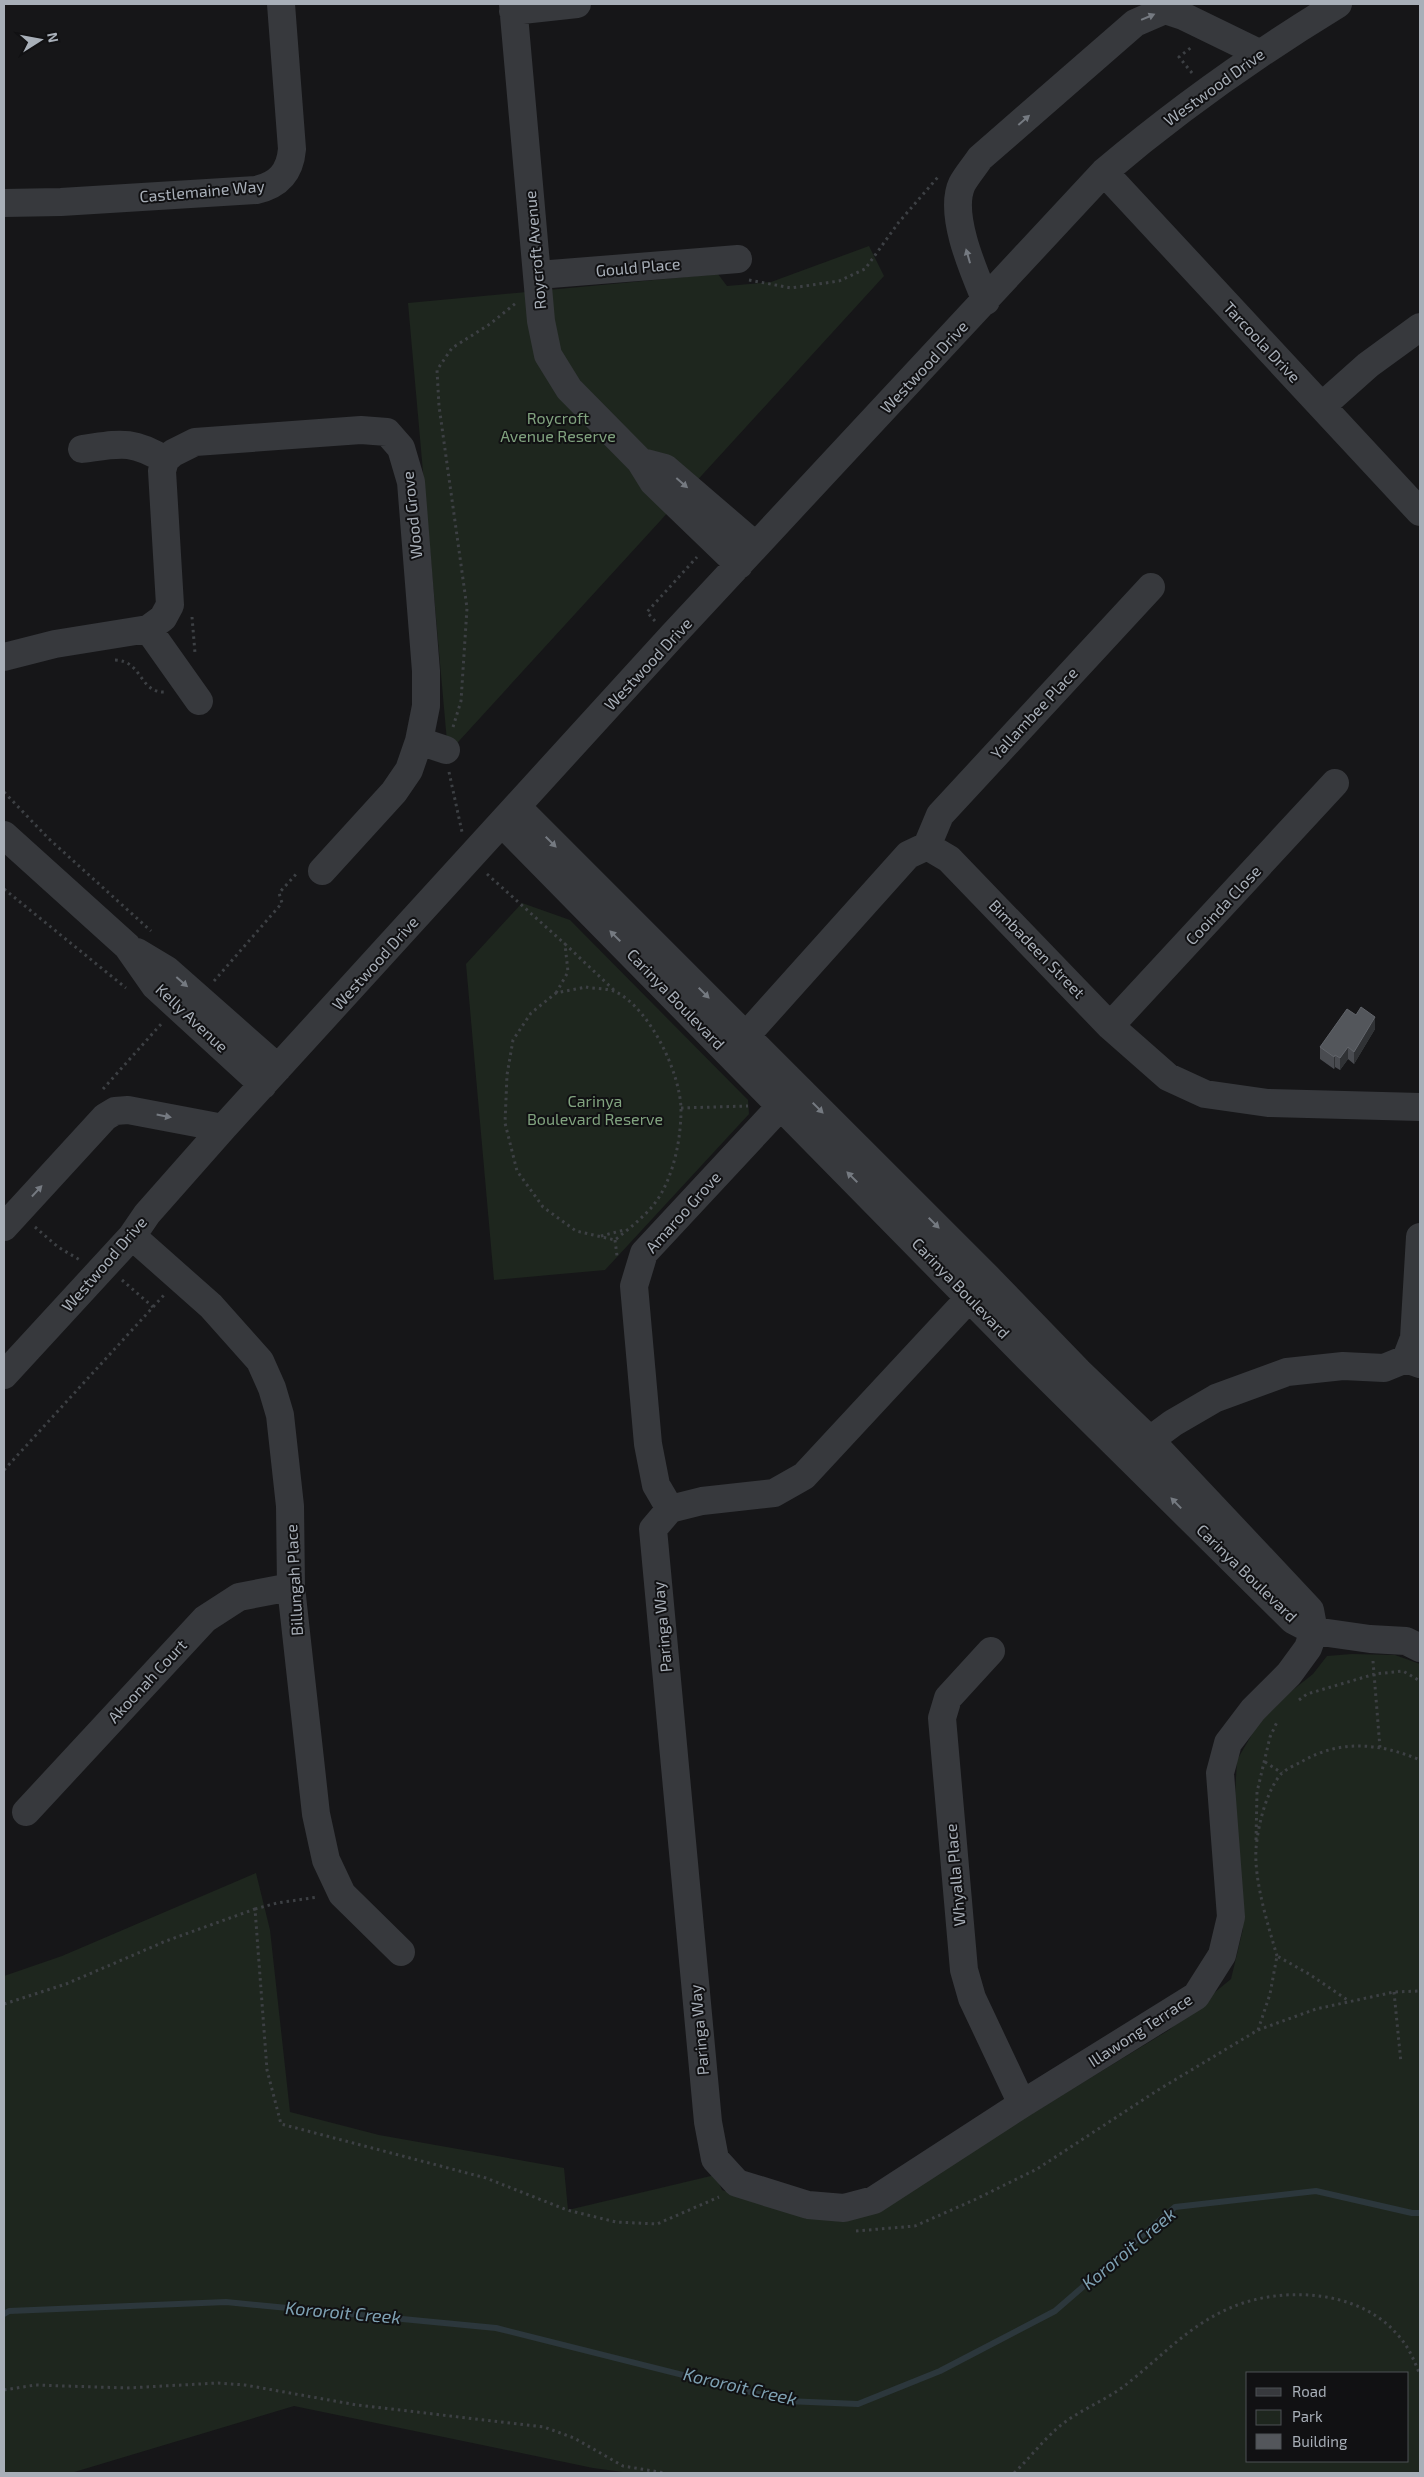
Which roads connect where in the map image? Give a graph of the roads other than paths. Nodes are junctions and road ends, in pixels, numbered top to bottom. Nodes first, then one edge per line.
1 (281, 4) edge
2 (577, 4) edge
3 (1338, 4) edge
4 (513, 7) edge
5 (1259, 54) junction
6 (1104, 172) junction
7 (4, 203) edge
8 (738, 259) road end
9 (538, 275) junction
10 (986, 301) junction
11 (1420, 327) edge
12 (1322, 406) junction
13 (82, 449) dead end
14 (165, 460) junction
15 (1420, 512) edge
16 (748, 556) junction
17 (1152, 587) dead end
18 (148, 629) junction
19 (4, 657) edge
20 (192, 692) road end
21 (419, 741) junction
22 (446, 750) road end
23 (1335, 784) dead end
24 (510, 815) junction
25 (4, 836) edge
26 (927, 846) junction
27 (313, 868) road end
28 (1110, 1026) junction
29 (737, 1044) junction
30 (271, 1077) junction
31 (789, 1097) junction
32 (1420, 1107) edge
33 (223, 1128) junction
34 (4, 1227) edge
35 (132, 1236) junction
36 (1420, 1237) edge
37 (979, 1287) junction
38 (1413, 1361) edge
39 (4, 1375) edge
40 (1070, 1381) junction
41 (1150, 1440) junction
42 (1133, 1460) junction
43 (670, 1509) junction
44 (1234, 1546) junction
45 (291, 1586) junction
46 (1314, 1630) junction
47 (1420, 1648) edge
48 (991, 1650) dead end
49 (26, 1812) dead end
50 (401, 1952) dead end
51 (1022, 2104) junction
52 (715, 2159) joint

1 - 7 street, Castlemaine Way
2 - 4 street
3 - 5 street, Westwood Drive
4 - 9 street, Roycroft Avenue
5 - 6 street, Westwood Drive
10 -> 5 street
6 - 10 street, Westwood Drive
6 - 12 street, Tarcoola Drive
8 - 9 street, Gould Place
9 - 16 street, Roycroft Avenue
10 - 16 street, Westwood Drive
11 - 12 street
12 - 15 street, Tarcoola Drive
13 - 14 street
14 - 18 street
14 - 21 street, Wood Grove
16 - 24 street, Westwood Drive
17 - 26 street, Yallambee Place
18 - 19 street
18 - 20 street
21 - 22 street
21 - 27 street, Wood Grove
23 - 28 street, Cooinda Close
24 - 29 street, Carinya Boulevard
24 - 30 street, Westwood Drive
25 - 30 street, Kelly Avenue
26 - 28 street, Bimbadeen Street
26 - 29 street
28 - 32 street, Bimbadeen Street
29 - 31 street, Carinya Boulevard
30 - 33 street, Westwood Drive
31 - 37 street, Carinya Boulevard
31 - 43 street, Amaroo Grove
34 -> 33 street
33 - 35 street, Westwood Drive
35 - 39 street, Westwood Drive
35 - 45 street, Billungah Place
36 - 38 street
37 - 40 street, Carinya Boulevard
37 - 43 street
38 - 41 street
40 - 41 street, Carinya Boulevard
40 - 42 street, Carinya Boulevard
41 - 42 street
41 - 44 street, Carinya Boulevard
44 -> 42 street, Carinya Boulevard
43 - 52 street, Paringa Way
44 - 46 street, Carinya Boulevard
45 - 49 street, Akoonah Court
45 - 50 street, Billungah Place
46 - 47 street
46 - 51 street, Illawong Terrace
48 - 51 street, Whyalla Place
51 - 52 street, Illawong Terrace

